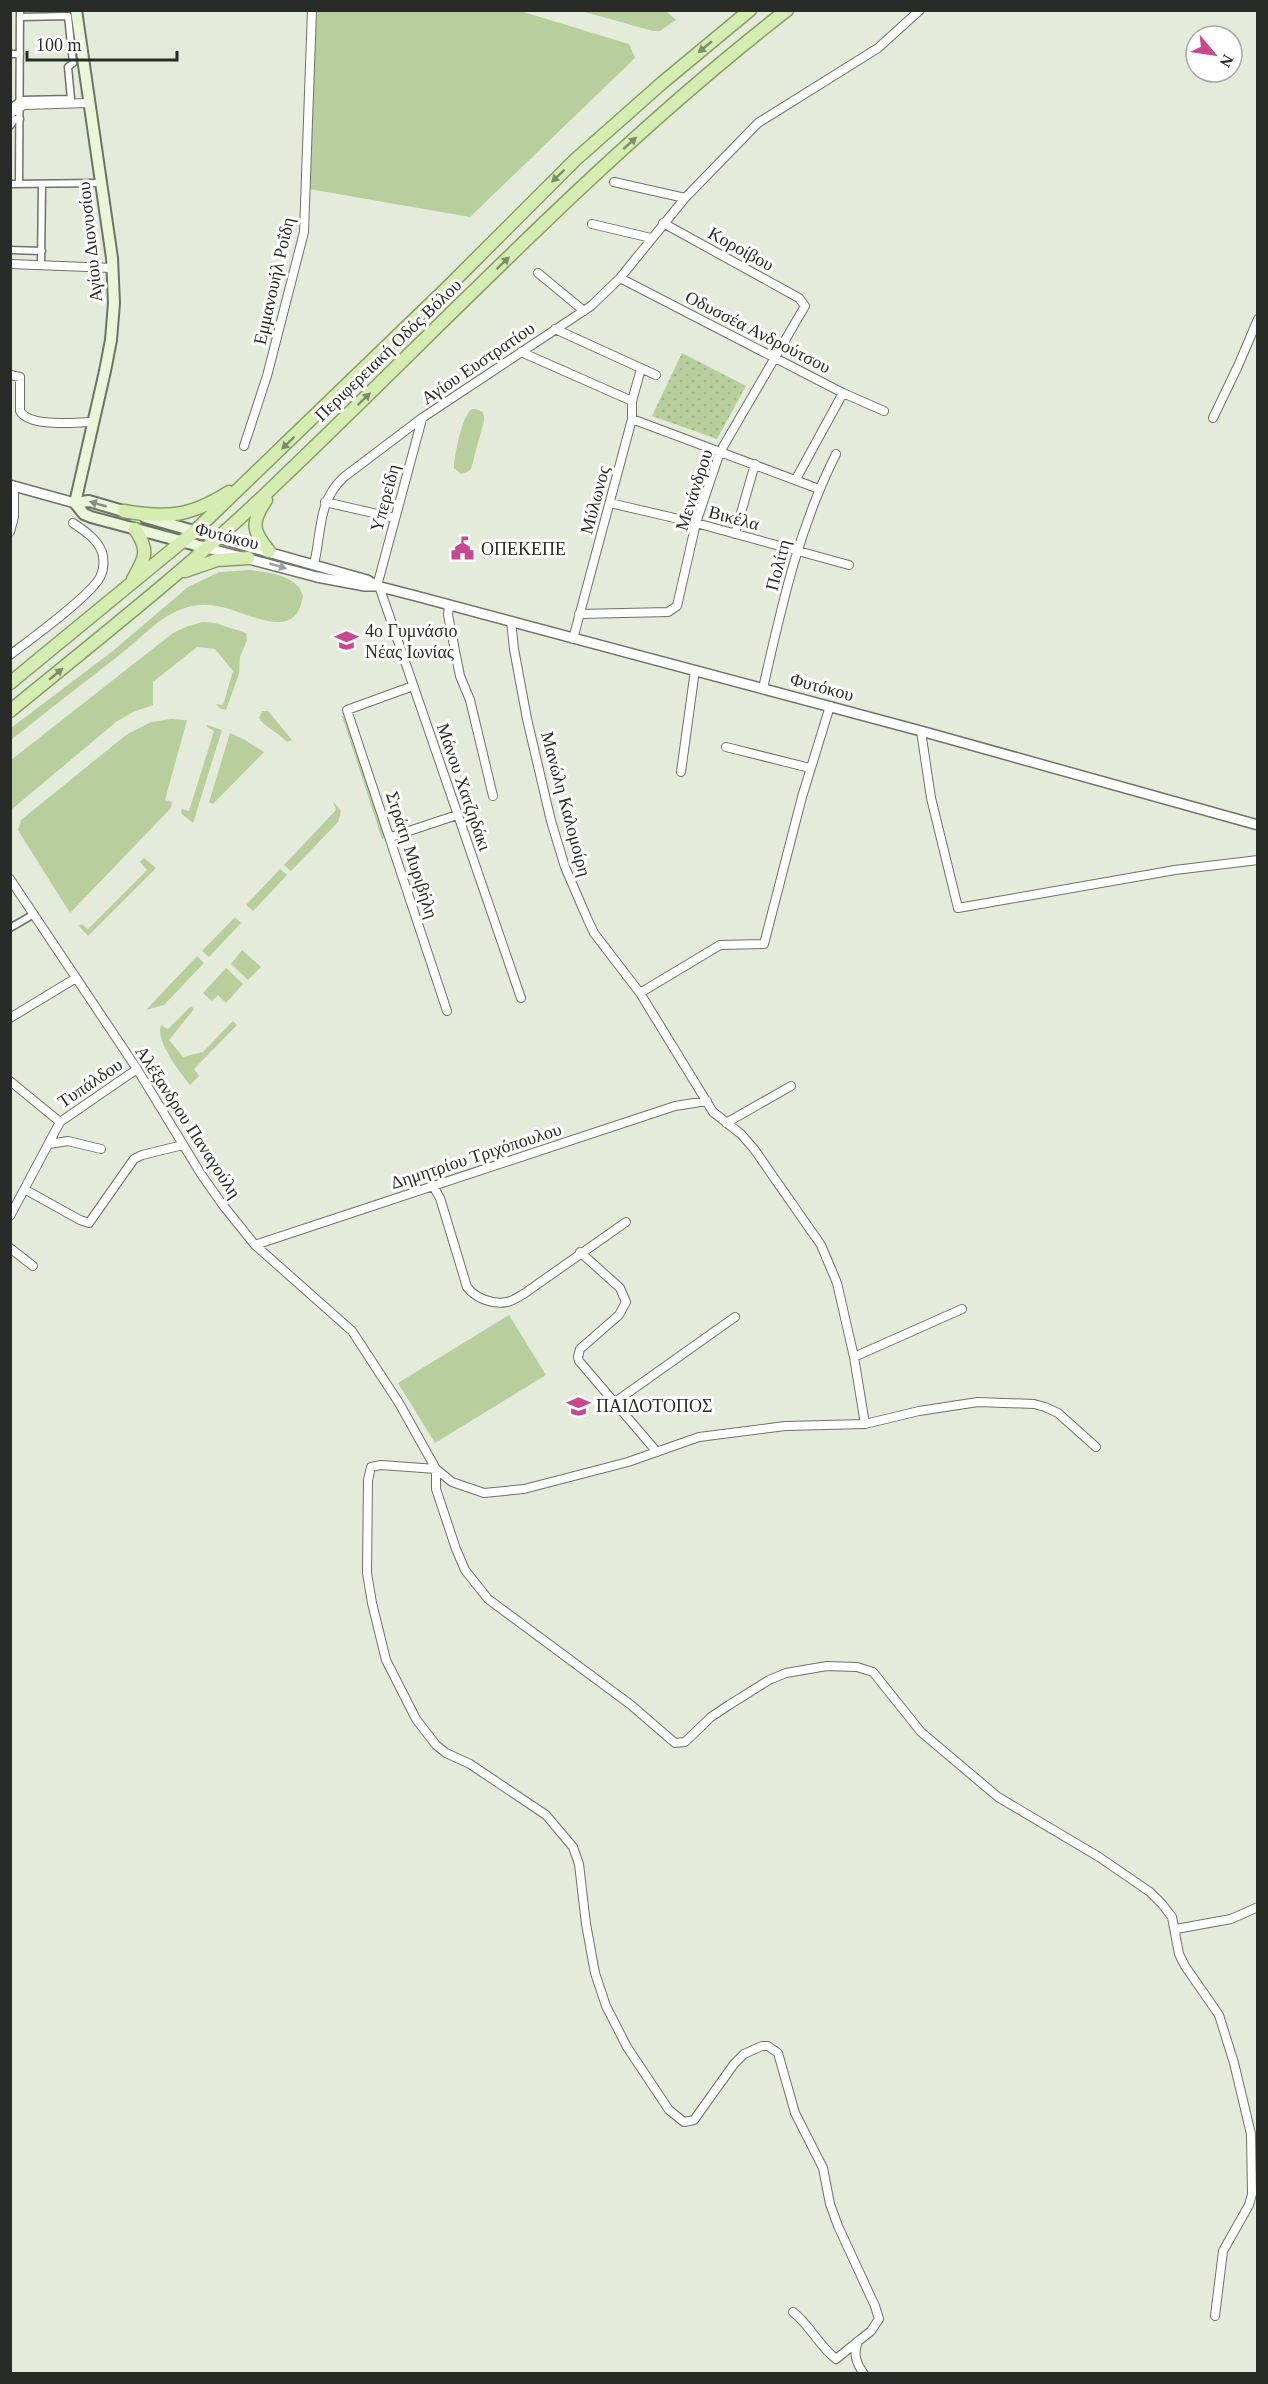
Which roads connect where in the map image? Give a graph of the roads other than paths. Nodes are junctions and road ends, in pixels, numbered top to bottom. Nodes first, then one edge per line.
1 (76, 10) edge
2 (312, 10) edge
3 (750, 10) edge
4 (787, 10) edge
5 (920, 10) edge
6 (20, 14) edge
7 (10, 54) edge
8 (20, 54) junction
9 (89, 103) junction
10 (20, 105) junction
11 (10, 108) edge
12 (10, 116) edge
13 (20, 118) junction
14 (10, 126) edge
15 (614, 182) dead end
16 (101, 183) junction
17 (10, 184) edge
18 (19, 184) junction
19 (42, 184) junction
20 (685, 198) junction
21 (663, 223) junction
22 (592, 224) dead end
23 (651, 238) junction
24 (10, 250) edge
25 (42, 251) junction
26 (10, 264) edge
27 (41, 265) junction
28 (113, 268) junction
29 (538, 273) dead end
30 (620, 278) junction
31 (804, 303) joint
32 (584, 311) junction
33 (1257, 319) edge
34 (555, 329) junction
35 (521, 351) junction
36 (776, 357) junction
37 (641, 369) junction
38 (10, 375) edge
39 (656, 375) dead end
40 (843, 393) junction
41 (632, 401) junction
42 (884, 411) dead end
43 (422, 418) junction
44 (1213, 418) dead end
45 (632, 419) junction
46 (94, 422) junction
47 (244, 446) dead end
48 (720, 452) junction
49 (836, 454) dead end
50 (755, 464) junction
51 (253, 477) junction
52 (796, 479) junction
53 (277, 484) junction
54 (12, 486) edge
55 (819, 489) junction
56 (325, 502) junction
57 (75, 503) junction
58 (610, 503) junction
59 (124, 511) junction
60 (395, 518) junction
61 (73, 523) dead end
62 (696, 523) junction
63 (135, 529) junction
64 (195, 531) junction
65 (10, 532) edge
66 (735, 534) junction
67 (218, 538) junction
68 (183, 542) junction
69 (207, 548) junction
70 (796, 550) junction
71 (269, 551) junction
72 (248, 558) junction
73 (314, 564) junction
74 (849, 565) dead end
75 (173, 577) junction
76 (129, 586) junction
77 (378, 586) junction
78 (449, 605) junction
79 (579, 614) junction
80 (511, 621) junction
81 (573, 639) junction
82 (11, 653) edge
83 (695, 670) junction
84 (10, 683) edge
85 (413, 686) junction
86 (763, 688) junction
87 (830, 706) junction
88 (10, 711) edge
89 (921, 731) junction
90 (726, 747) dead end
91 (810, 768) junction
92 (681, 772) dead end
93 (493, 795) dead end
94 (458, 815) junction
95 (1257, 825) edge
96 (391, 837) junction
97 (1257, 860) edge
98 (10, 879) edge
99 (34, 914) junction
100 (10, 928) edge
101 (76, 978) junction
102 (640, 993) junction
103 (521, 998) dead end
104 (447, 1011) dead end
105 (10, 1018) edge
106 (137, 1069) junction
107 (10, 1081) edge
108 (791, 1086) dead end
109 (707, 1101) junction
110 (60, 1122) junction
111 (726, 1123) junction
112 (49, 1144) junction
113 (183, 1145) junction
114 (101, 1149) dead end
115 (433, 1186) junction
116 (26, 1190) junction
117 (10, 1216) edge
118 (626, 1222) dead end
119 (255, 1245) junction
120 (10, 1248) edge
121 (580, 1252) junction
122 (33, 1266) dead end
123 (962, 1309) dead end
124 (735, 1317) dead end
125 (854, 1357) junction
126 (615, 1402) junction
127 (865, 1424) junction
128 (1096, 1447) dead end
129 (657, 1452) junction
130 (436, 1469) junction
131 (1257, 1907) edge
132 (1176, 1929) junction
133 (1254, 2133) edge
134 (794, 2312) dead end
135 (1215, 2316) dead end
136 (859, 2340) junction
137 (864, 2373) edge

1 - 9 main road, Αγίου Διονυσίου
2 - 47 street, Εμμανουήλ Ροΐδη
3 -> 51 main road, Περιφερειακή Οδός Βόλου
53 -> 4 main road, Περιφερειακή Οδός Βόλου
5 - 20 street, Αγίου Ευστρατίου
6 - 8 street
6 - 10 street
7 - 8 street
8 - 10 street
9 - 10 street
9 - 16 main road, Αγίου Διονυσίου
10 - 11 street
10 - 12 street
10 - 13 street
12 - 13 street
13 - 14 street
13 - 18 street
15 - 20 street
16 - 19 street
16 - 28 main road, Αγίου Διονυσίου
17 - 18 street
18 - 19 street
19 - 25 street
20 - 21 street, Αγίου Ευστρατίου
21 - 23 street, Αγίου Ευστρατίου
21 - 31 street, Κοροίβου
22 - 23 street
23 - 30 street, Αγίου Ευστρατίου
24 - 25 street
25 - 27 street
26 - 27 street
27 - 28 street
28 - 46 main road, Αγίου Διονυσίου
29 - 32 street
30 - 32 street, Αγίου Ευστρατίου
30 - 36 street, Οδυσσέα Ανδρούτσου
31 - 36 street, Μενάνδρου
32 - 34 street, Αγίου Ευστρατίου
33 - 44 street
34 - 35 street, Αγίου Ευστρατίου
34 - 37 street
35 - 41 street
35 - 43 street, Αγίου Ευστρατίου
36 - 40 street, Οδυσσέα Ανδρούτσου
36 - 48 street, Μενάνδρου
37 - 39 street
37 - 41 street, Μύλωνος
38 - 46 street
40 - 42 street, Οδυσσέα Ανδρούτσου
40 - 52 street
41 - 45 street, Μύλωνος
43 - 56 street, Αγίου Ευστρατίου
43 - 60 street, Υπερείδη
45 - 48 street
45 - 58 street, Μύλωνος
46 - 57 main road, Αγίου Διονυσίου
48 - 50 street
48 - 62 street, Μενάνδρου
49 - 55 street, Πολίτη
50 - 52 street
50 - 66 street
51 - 59 main road
51 - 64 main road, Περιφερειακή Οδός Βόλου
52 - 55 street
53 - 67 main road, Περιφερειακή Οδός Βόλου
53 - 71 main road
54 - 57 street, Φυτόκου
54 - 65 street
55 - 70 street, Πολίτη
56 - 60 street
56 - 73 street, Αγίου Ευστρατίου
59 -> 57 main road, Φυτόκου
57 - 63 main road, Φυτόκου
58 - 62 street, Βικέλα
58 - 79 street, Μύλωνος
59 - 64 main road, Φυτόκου
60 - 77 street, Υπερείδη
61 - 82 street
62 - 66 street, Βικέλα
62 - 79 street, Μενάνδρου
63 - 68 main road, Φυτόκου
63 - 76 main road
64 - 67 main road, Φυτόκου
64 - 68 main road, Περιφερειακή Οδός Βόλου
66 - 70 street, Βικέλα
67 - 69 main road, Περιφερειακή Οδός Βόλου
67 - 71 street, Φυτόκου
68 - 69 main road, Φυτόκου
68 - 76 main road, Περιφερειακή Οδός Βόλου
69 - 72 street, Φυτόκου
69 - 75 main road, Περιφερειακή Οδός Βόλου
70 - 74 street, Βικέλα
70 - 86 street, Πολίτη
71 - 73 street, Φυτόκου
72 - 75 main road
72 -> 77 street, Φυτόκου
73 - 77 street, Φυτόκου
88 -> 75 main road, Περιφερειακή Οδός Βόλου
76 - 84 main road, Περιφερειακή Οδός Βόλου
77 - 78 street, Φυτόκου
77 - 85 street, Μάνου Χατζηδάκι
78 - 80 street, Φυτόκου
78 - 93 street
79 - 81 street, Μύλωνος
80 - 81 street, Φυτόκου
80 - 102 street, Μανώλη Καλομοίρη
81 - 83 street, Φυτόκου
83 - 86 street, Φυτόκου
83 - 92 street
85 - 94 street, Μάνου Χατζηδάκι
85 - 96 street, Στράτη Μυριβήλη
86 - 87 street, Φυτόκου
87 - 89 street, Φυτόκου
87 - 91 street
89 - 95 street, Φυτόκου
89 - 97 street
90 - 91 street
91 - 102 street
94 - 96 street
94 - 103 street, Μάνου Χατζηδάκι
96 - 104 street, Στράτη Μυριβήλη
98 - 99 street, Αλέξανδρου Παναγούλη
99 - 100 street
99 - 101 street, Αλέξανδρου Παναγούλη
101 - 105 street
101 - 106 street, Αλέξανδρου Παναγούλη
102 - 109 street, Μανώλη Καλομοίρη
106 - 110 street, Τυπάλδου
106 - 113 street, Αλέξανδρου Παναγούλη
107 - 110 street
108 - 111 street
109 - 111 street, Μανώλη Καλομοίρη
109 - 115 street, Δημητρίου Τριχόπουλου
110 - 112 street, Τυπάλδου
111 - 125 street, Μανώλη Καλομοίρη
112 - 114 street
112 - 116 street, Τυπάλδου
113 - 116 street
113 - 119 street, Αλέξανδρου Παναγούλη
115 - 119 street, Δημητρίου Τριχόπουλου
115 - 121 street
116 - 117 street, Τυπάλδου
118 - 121 street
119 - 130 street, Αλέξανδρου Παναγούλη
120 - 122 street
121 - 126 street
123 - 125 street
124 - 126 street
125 - 127 street, Μανώλη Καλομοίρη
126 - 129 street
127 - 128 street, Αλέξανδρου Παναγούλη
127 - 129 street, Αλέξανδρου Παναγούλη
129 - 130 street, Αλέξανδρου Παναγούλη
130 - 132 street
130 - 136 street
131 - 132 street
132 - 133 street
133 - 135 street
134 - 136 street
136 - 137 street

